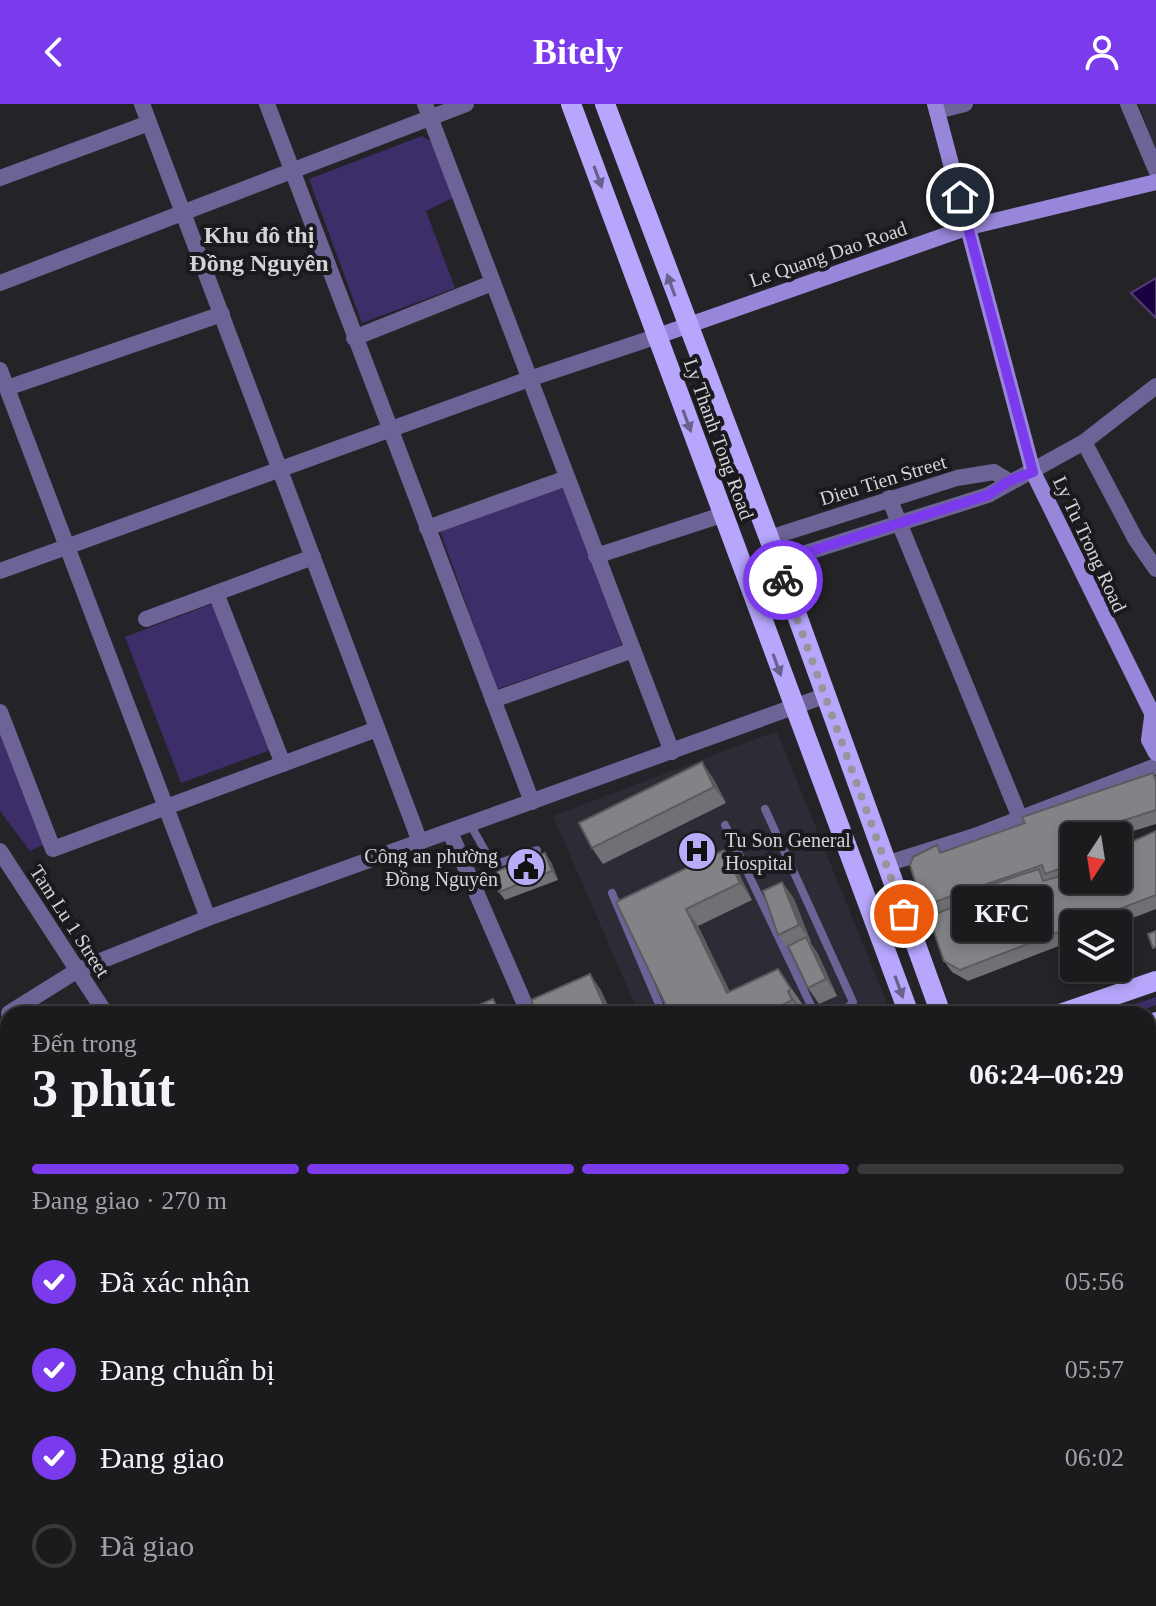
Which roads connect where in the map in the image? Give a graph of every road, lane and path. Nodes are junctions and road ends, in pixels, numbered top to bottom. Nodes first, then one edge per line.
1 (142, 104) edge
2 (267, 104) edge
3 (466, 104) edge
4 (571, 104) edge
5 (605, 104) edge
6 (965, 104) edge
7 (1128, 104) edge
8 (936, 108) edge
9 (427, 111) edge
10 (149, 123) junction
11 (1156, 170) edge
12 (290, 171) junction
13 (0, 178) edge
14 (1156, 182) edge
15 (184, 215) junction
16 (969, 227) junction
17 (0, 283) edge
18 (492, 283) junction
19 (222, 314) junction
20 (686, 325) junction
21 (655, 337) junction
22 (354, 338) junction
23 (0, 370) edge
24 (529, 379) junction
25 (1156, 386) edge
26 (7, 388) junction
27 (390, 431) junction
28 (1084, 442) junction
29 (280, 471) junction
30 (1033, 472) junction
31 (567, 478) junction
32 (1009, 481) junction
33 (889, 498) junction
34 (722, 515) junction
35 (897, 522) junction
36 (427, 528) junction
37 (769, 538) junction
38 (67, 547) junction
39 (596, 556) junction
40 (313, 557) junction
41 (777, 562) junction
42 (1156, 569) edge
43 (0, 571) edge
44 (216, 593) junction
45 (146, 619) dead end
46 (633, 650) junction
47 (824, 696) junction
48 (493, 700) junction
49 (793, 708) junction
50 (0, 712) edge
51 (1154, 719) edge
52 (377, 729) junction
53 (672, 752) junction
54 (1156, 753) edge
55 (283, 764) junction
56 (1156, 766) edge
57 (532, 802) junction
58 (166, 808) junction
59 (765, 809) dead end
60 (1020, 818) junction
61 (470, 824) junction
62 (725, 825) dead end
63 (450, 832) junction
64 (420, 842) junction
65 (537, 850) dead end
66 (0, 851) edge
67 (886, 864) junction
68 (857, 873) junction
69 (612, 893) dead end
70 (208, 918) junction
71 (78, 970) junction
72 (1156, 981) edge
73 (20, 1006) edge
74 (101, 1006) edge
75 (526, 1006) edge
76 (660, 1006) edge
77 (811, 1006) edge
78 (849, 1006) edge
79 (906, 1006) edge
80 (938, 1006) edge
81 (1083, 1006) edge

1 - 10 street
2 - 12 street
3 - 9 street
4 -> 21 main road, Ly Thanh Tong Road
20 -> 5 main road, Ly Thanh Tong Road
6 - 8 street
7 - 11 street
8 - 16 main road, Ly Tu Trong Road
9 - 12 street
9 - 18 street
10 - 13 street
10 - 15 street
12 - 15 street
12 - 22 street
14 - 16 main road, Le Quang Dao Road
15 - 17 street
15 - 19 street
16 - 20 main road, Le Quang Dao Road
16 - 30 main road, Ly Tu Trong Road
18 - 22 street
18 - 24 street
19 - 26 street
19 - 29 street
20 - 21 main road, Le Quang Dao Road
20 - 37 main road, Ly Thanh Tong Road
21 - 24 street
21 -> 34 main road, Ly Thanh Tong Road
22 - 27 street
23 - 26 street
24 - 27 street
24 - 31 street
25 - 28 street, Dieu Tien Street
26 - 38 street
27 - 29 street
27 - 36 street
28 - 30 street, Dieu Tien Street
28 - 42 street
29 - 38 street
29 - 40 street
30 - 32 street, Dieu Tien Street
30 - 51 main road, Ly Tu Trong Road
31 - 36 street
31 - 39 street
32 - 33 street, Dieu Tien Street
32 - 35 street, Dieu Tien Street
33 - 35 street
33 - 37 street, Dieu Tien Street
34 - 39 street
34 -> 49 main road, Ly Thanh Tong Road
35 - 41 street, Dieu Tien Street
35 - 60 street
36 - 48 street
37 - 41 main road, Ly Thanh Tong Road
38 - 43 street
38 - 58 street
39 - 46 street
40 - 44 street
40 - 52 street
41 - 47 main road, Ly Thanh Tong Road
44 - 45 street
44 - 55 street
46 - 48 street
46 - 53 street
47 - 49 street
47 - 67 main road, Ly Thanh Tong Road
48 - 57 street
49 - 53 street
49 - 68 main road, Ly Thanh Tong Road
50 - 58 street
51 - 54 main road, Ly Tu Trong Road
52 - 55 street
52 - 64 street
53 - 57 street
55 - 58 street
56 - 60 street
57 - 61 street
58 - 70 street
59 - 78 lane
60 - 67 street
61 - 63 street
61 - 65 lane
62 - 77 lane
63 - 64 street
63 - 75 street
64 - 70 street
66 - 71 street, Tam Lu 1 Street
67 - 68 main road
67 - 80 main road, Ly Thanh Tong Road
68 -> 79 main road, Ly Thanh Tong Road
69 - 76 lane
70 - 71 street
71 - 73 street
71 - 74 street, Tam Lu 1 Street
72 - 81 main road

